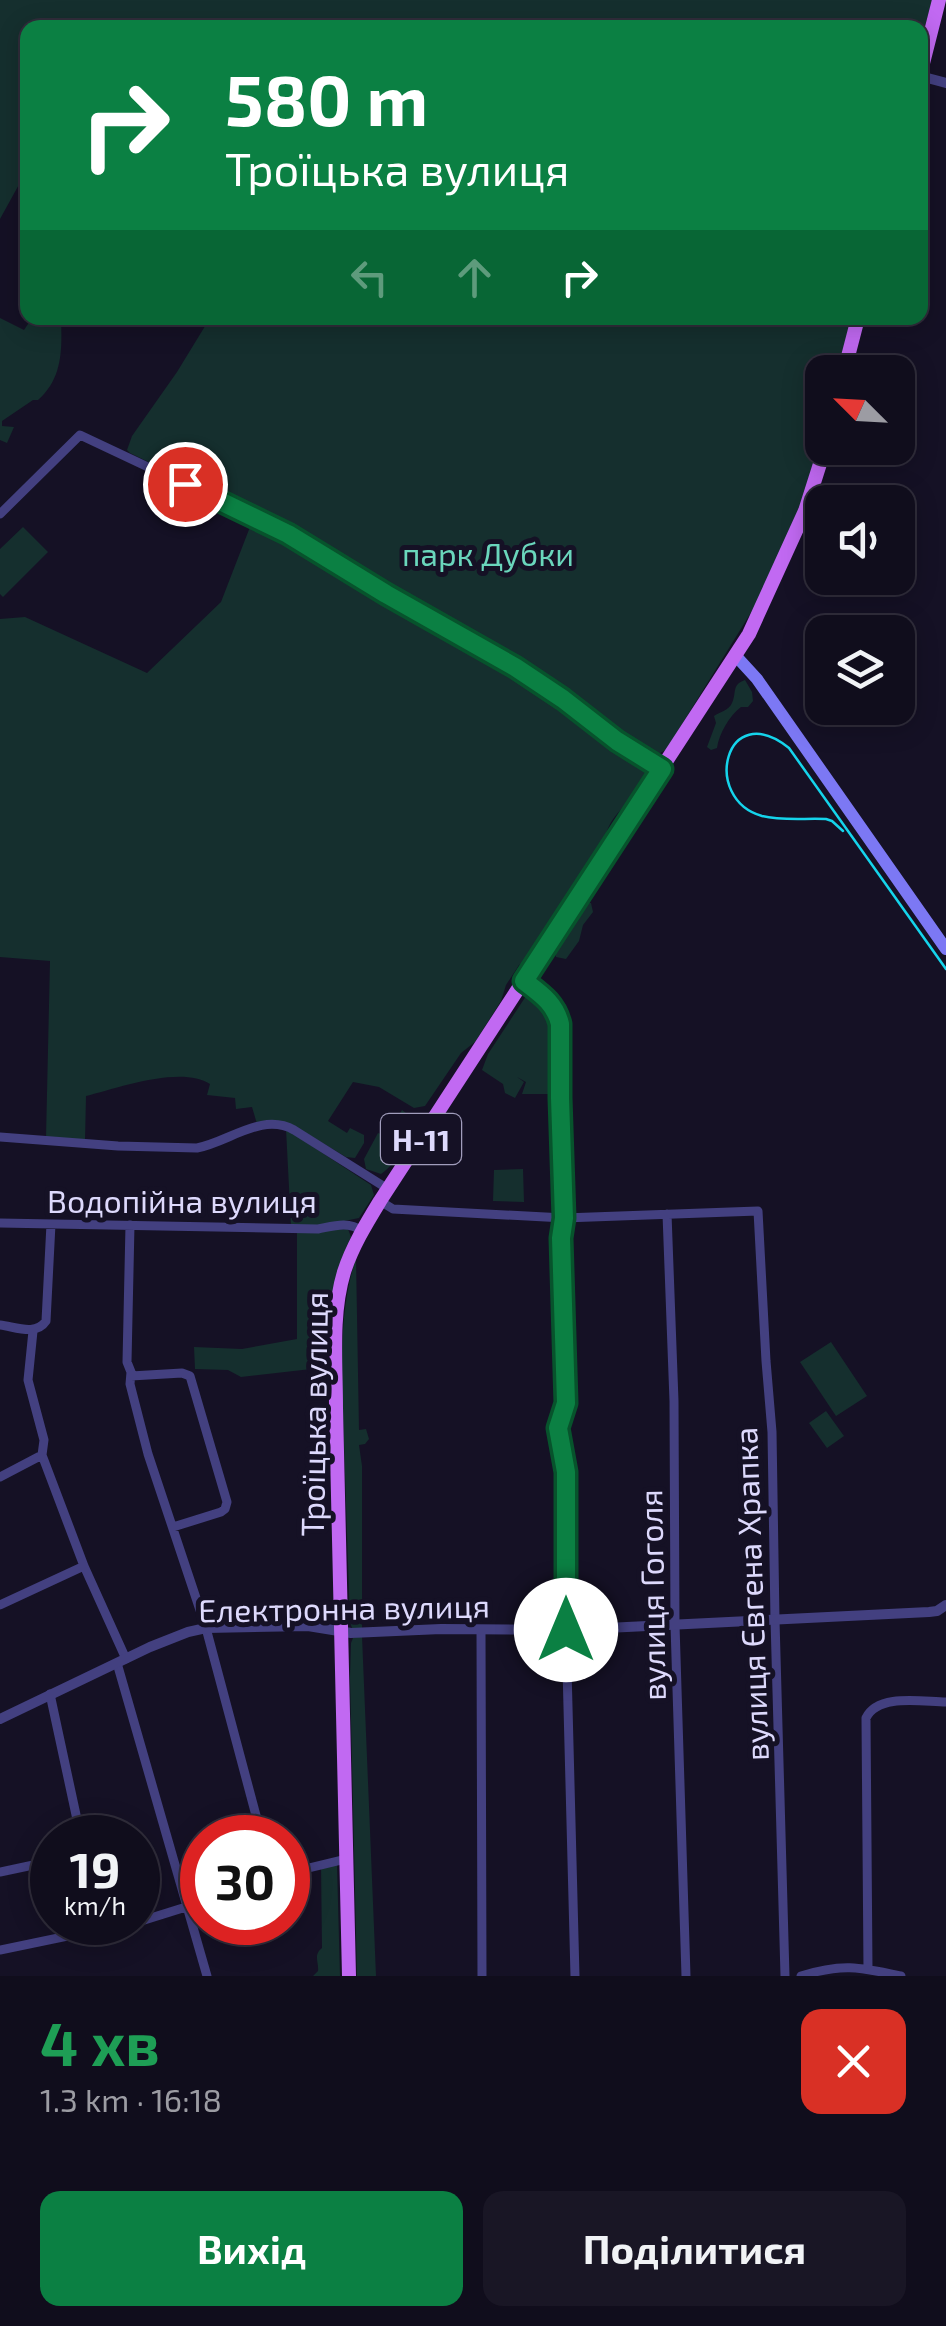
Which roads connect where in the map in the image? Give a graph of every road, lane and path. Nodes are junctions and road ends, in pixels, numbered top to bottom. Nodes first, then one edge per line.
1 (940, 0) edge
2 (928, 46) edge
3 (856, 325) edge
4 (848, 355) edge
5 (820, 465) edge
6 (0, 514) edge
7 (735, 655) junction
8 (662, 769) junction
9 (946, 949) edge
10 (524, 981) junction
11 (0, 1137) edge
12 (384, 1195) junction
13 (666, 1214) junction
14 (564, 1218) junction
15 (0, 1223) edge
16 (51, 1224) junction
17 (130, 1225) junction
18 (362, 1230) junction
19 (0, 1326) edge
20 (33, 1331) junction
21 (131, 1376) junction
22 (42, 1455) junction
23 (0, 1477) edge
24 (173, 1526) junction
25 (84, 1566) junction
26 (0, 1605) edge
27 (945, 1608) edge
28 (775, 1620) junction
29 (675, 1625) junction
30 (206, 1628) junction
31 (481, 1630) junction
32 (566, 1630) junction
33 (341, 1631) junction
34 (121, 1661) junction
35 (50, 1694) junction
36 (946, 1702) edge
37 (0, 1719) edge
38 (76, 1815) edge
39 (256, 1815) edge
40 (346, 1859) junction
41 (30, 1866) edge
42 (310, 1868) edge
43 (0, 1872) edge
44 (180, 1885) edge
45 (30, 1943) edge
46 (197, 1945) edge
47 (0, 1950) edge
48 (874, 1972) edge
49 (207, 1976) edge
50 (349, 1976) edge
51 (482, 1976) edge
52 (575, 1976) edge
53 (686, 1976) edge
54 (785, 1976) edge
55 (801, 1976) edge
56 (900, 1976) edge

1 - 2 main road
3 - 4 main road
5 - 7 main road, Троїцька вулиця / Н-11
6 - 8 street
7 - 8 main road, Троїцька вулиця / Н-11
7 - 9 main road
8 - 10 main road, Троїцька вулиця / Н-11
10 - 12 main road, Троїцька вулиця / Н-11
10 - 14 street
11 - 12 street
12 - 14 street
12 - 18 main road, Троїцька вулиця / Н-11
13 - 14 street
13 - 28 street, вулиця Євгена Храпка
13 - 29 street, вулиця Гоголя
14 - 32 street
15 - 16 street, Водопійна вулиця
16 - 17 street, Водопійна вулиця
16 - 20 street
17 - 18 street, Водопійна вулиця
17 - 21 street
18 - 33 main road, Троїцька вулиця / Н-11
19 - 20 street
20 - 22 street
21 - 24 street
21 - 24 street
22 - 23 street
22 - 25 street
24 - 30 street
25 - 26 street
25 - 34 street
27 - 28 street, Електронна вулиця
28 - 29 street, Електронна вулиця
28 - 54 street, вулиця Євгена Храпка
29 - 32 street, Електронна вулиця
29 - 53 street, вулиця Гоголя
30 - 33 street, Електронна вулиця
30 - 34 street, Електронна вулиця
30 - 39 street
31 - 32 street, Електронна вулиця
31 - 33 street, Електронна вулиця
31 - 51 street
32 - 52 street
33 - 40 main road, Троїцька вулиця / Н-11
34 - 35 street, Електронна вулиця
34 - 44 street
35 - 37 street, Електронна вулиця
35 - 38 street
36 - 48 street
40 - 42 street
40 - 50 main road, Троїцька вулиця / Н-11
41 - 43 street
45 - 47 street
46 - 49 street
48 - 55 street
48 - 56 street

